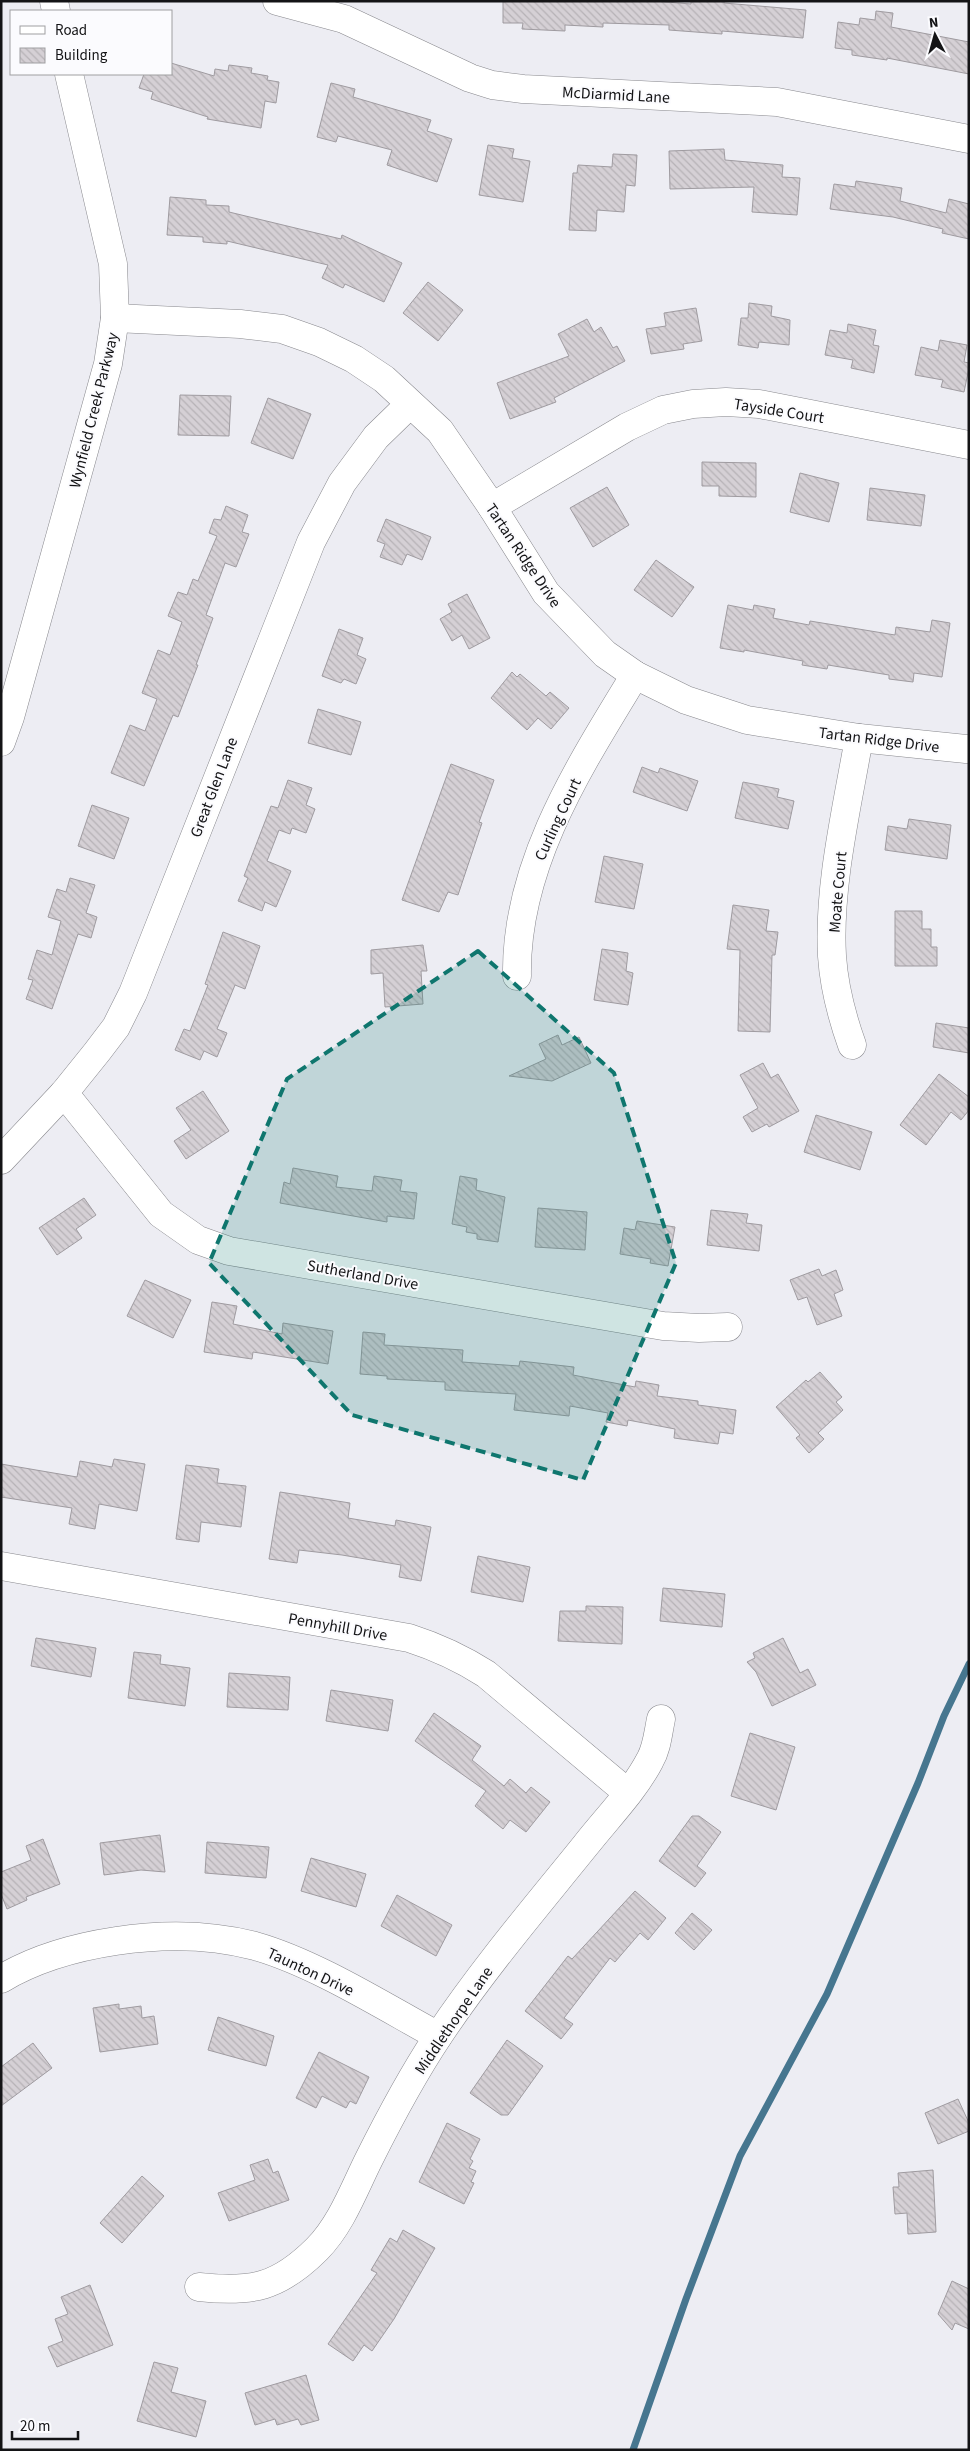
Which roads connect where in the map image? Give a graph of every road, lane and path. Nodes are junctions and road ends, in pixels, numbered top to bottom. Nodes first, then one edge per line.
1 (277, 1) edge
2 (326, 7) edge
3 (69, 75) edge
4 (969, 140) edge
5 (115, 318) junction
6 (410, 404) junction
7 (969, 445) edge
8 (492, 508) junction
9 (635, 675) junction
10 (859, 738) junction
11 (1, 742) edge
12 (966, 749) dead end
13 (517, 976) dead end
14 (852, 1045) dead end
15 (64, 1093) junction
16 (1, 1160) edge
17 (728, 1327) dead end
18 (1, 1566) edge
19 (661, 1720) dead end
20 (628, 1793) junction
21 (1, 1979) edge
22 (438, 2036) junction
23 (199, 2288) dead end

1 - 2 street, McDiarmid Lane
2 - 4 street, McDiarmid Lane
3 - 5 street, Wynfield Creek Parkway
5 - 6 street, Tartan Ridge Drive
5 - 11 street, Wynfield Creek Parkway
6 - 8 street, Tartan Ridge Drive
6 - 15 street, Great Glen Lane
7 - 8 street, Tayside Court
8 - 9 street, Tartan Ridge Drive
9 - 10 street, Tartan Ridge Drive
9 - 13 street, Curling Court
10 - 12 street, Tartan Ridge Drive
10 - 14 street, Moate Court
15 - 16 street, Great Glen Lane
15 - 17 street, Sutherland Drive
18 - 20 street, Pennyhill Drive
19 - 20 street, Middlethorpe Lane
20 - 22 street, Middlethorpe Lane
21 - 22 street, Taunton Drive
22 - 23 street, Middlethorpe Lane

